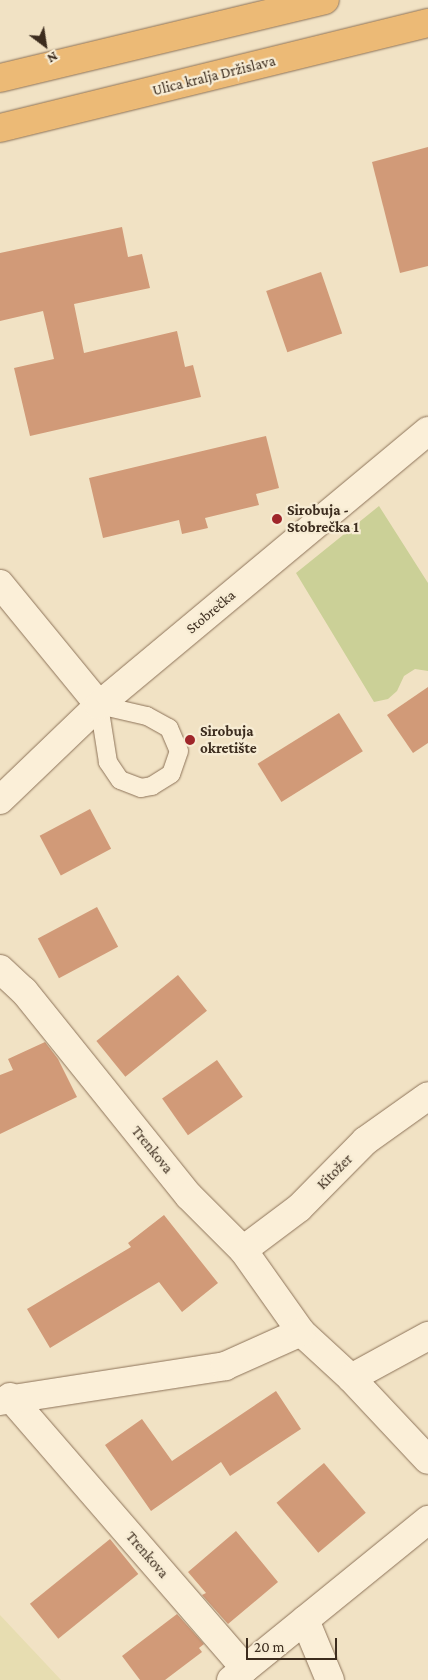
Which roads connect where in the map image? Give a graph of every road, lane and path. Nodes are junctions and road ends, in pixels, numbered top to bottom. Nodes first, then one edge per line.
1 (325, 0) edge
2 (286, 6) edge
3 (428, 23) edge
4 (0, 78) edge
5 (0, 128) edge
6 (428, 431) edge
7 (0, 584) edge
8 (99, 705) junction
9 (0, 800) edge
10 (0, 969) edge
11 (428, 1096) edge
12 (243, 1250) junction
13 (301, 1332) junction
14 (428, 1336) edge
15 (351, 1378) junction
16 (5, 1399) edge
17 (428, 1460) edge
18 (428, 1520) edge
19 (305, 1620) junction
20 (238, 1674) edge
21 (330, 1680) edge

1 - 2 highway
2 - 4 highway
3 - 5 highway, Ulica kralja Držislava
6 - 8 street, Stobrečka
7 - 8 street
8 - 8 lane
8 - 9 street, Stobrečka
10 - 12 street, Trenkova
11 - 12 street, Kitožer
12 - 13 street, Trenkova
13 - 15 street, Trenkova
13 - 16 street, Trenkova
14 - 15 street
15 - 17 street, Trenkova
16 - 20 street, Trenkova
18 - 19 street, Trenkova
19 - 20 street, Trenkova
19 - 21 street

